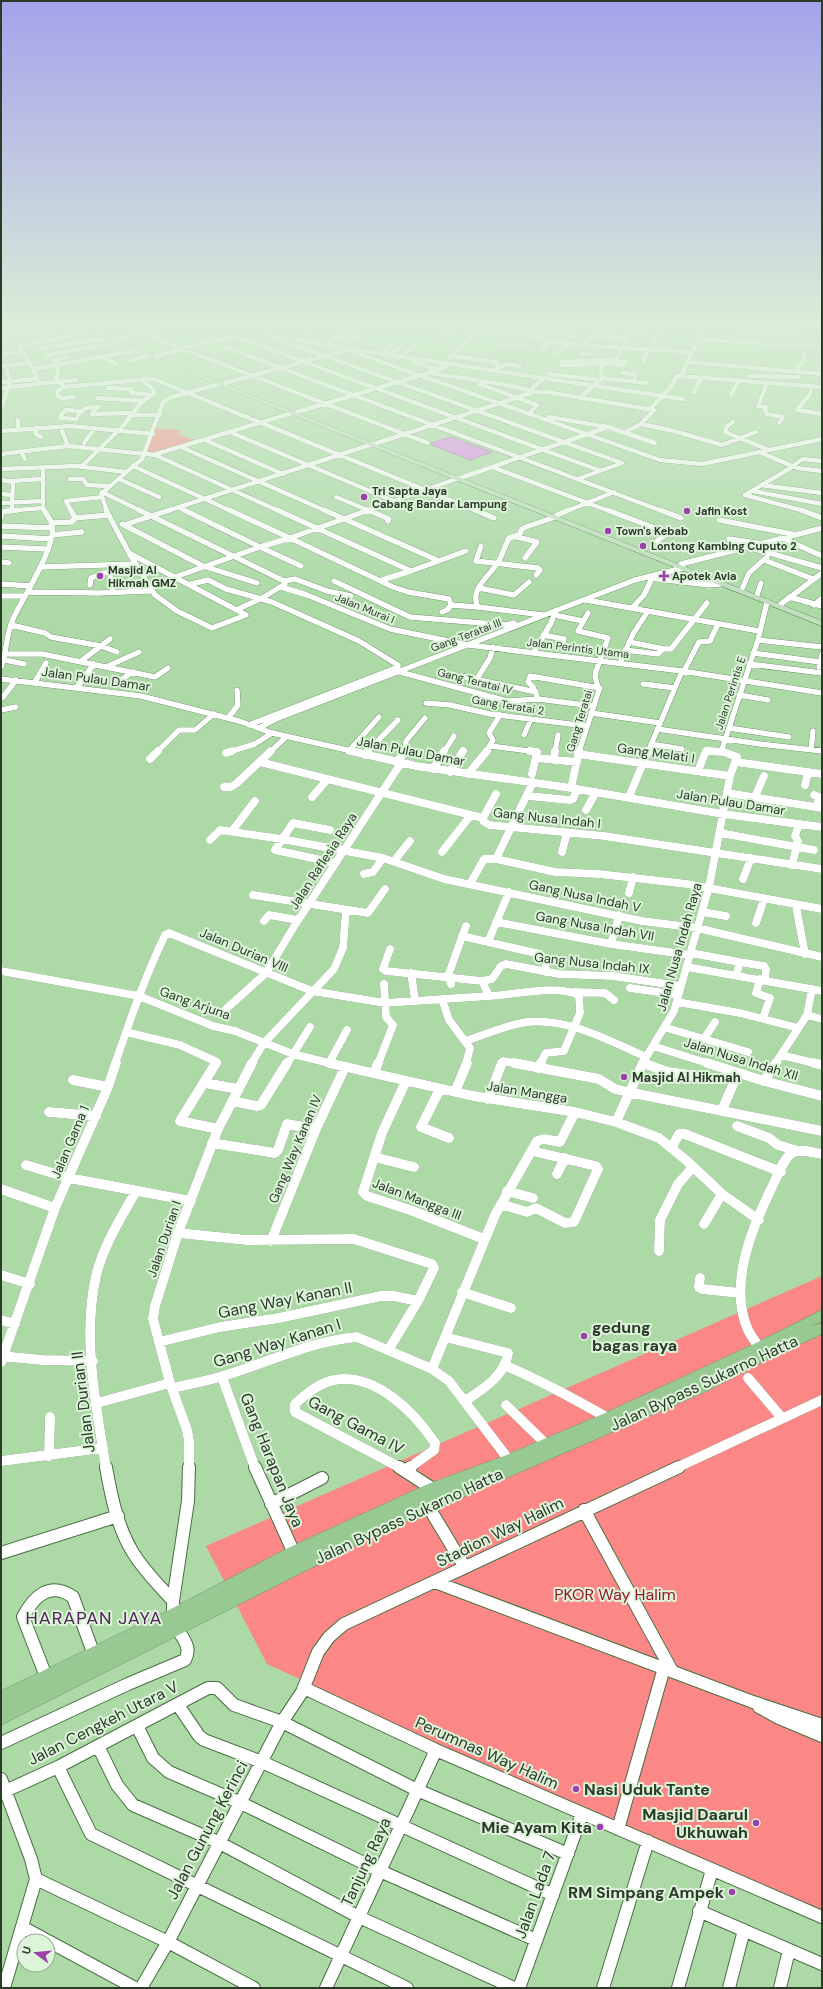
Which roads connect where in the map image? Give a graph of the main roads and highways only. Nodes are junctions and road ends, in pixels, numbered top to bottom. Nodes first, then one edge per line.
1 (304, 417) edge
2 (683, 566) junction
3 (745, 591) junction
4 (767, 601) junction
5 (822, 620) edge
6 (822, 624) edge
7 (822, 1315) edge
8 (822, 1328) edge
9 (175, 1622) junction
10 (49, 1684) junction
11 (9, 1702) edge
12 (1, 1717) edge

1 - 2 main road
2 - 3 main road
2 - 3 main road
3 - 4 main road
3 - 4 main road
4 - 5 main road
4 - 6 main road
7 - 9 highway, Jalan Bypass Sukarno Hatta
8 - 9 highway, Jalan Bypass Sukarno Hatta
9 - 10 highway, Jalan Bypass Sukarno Hatta
9 - 10 highway, Jalan Bypass Sukarno Hatta
10 - 11 highway, Jalan Bypass Sukarno Hatta
11 - 12 highway, Jalan Bypass Sukarno Hatta

